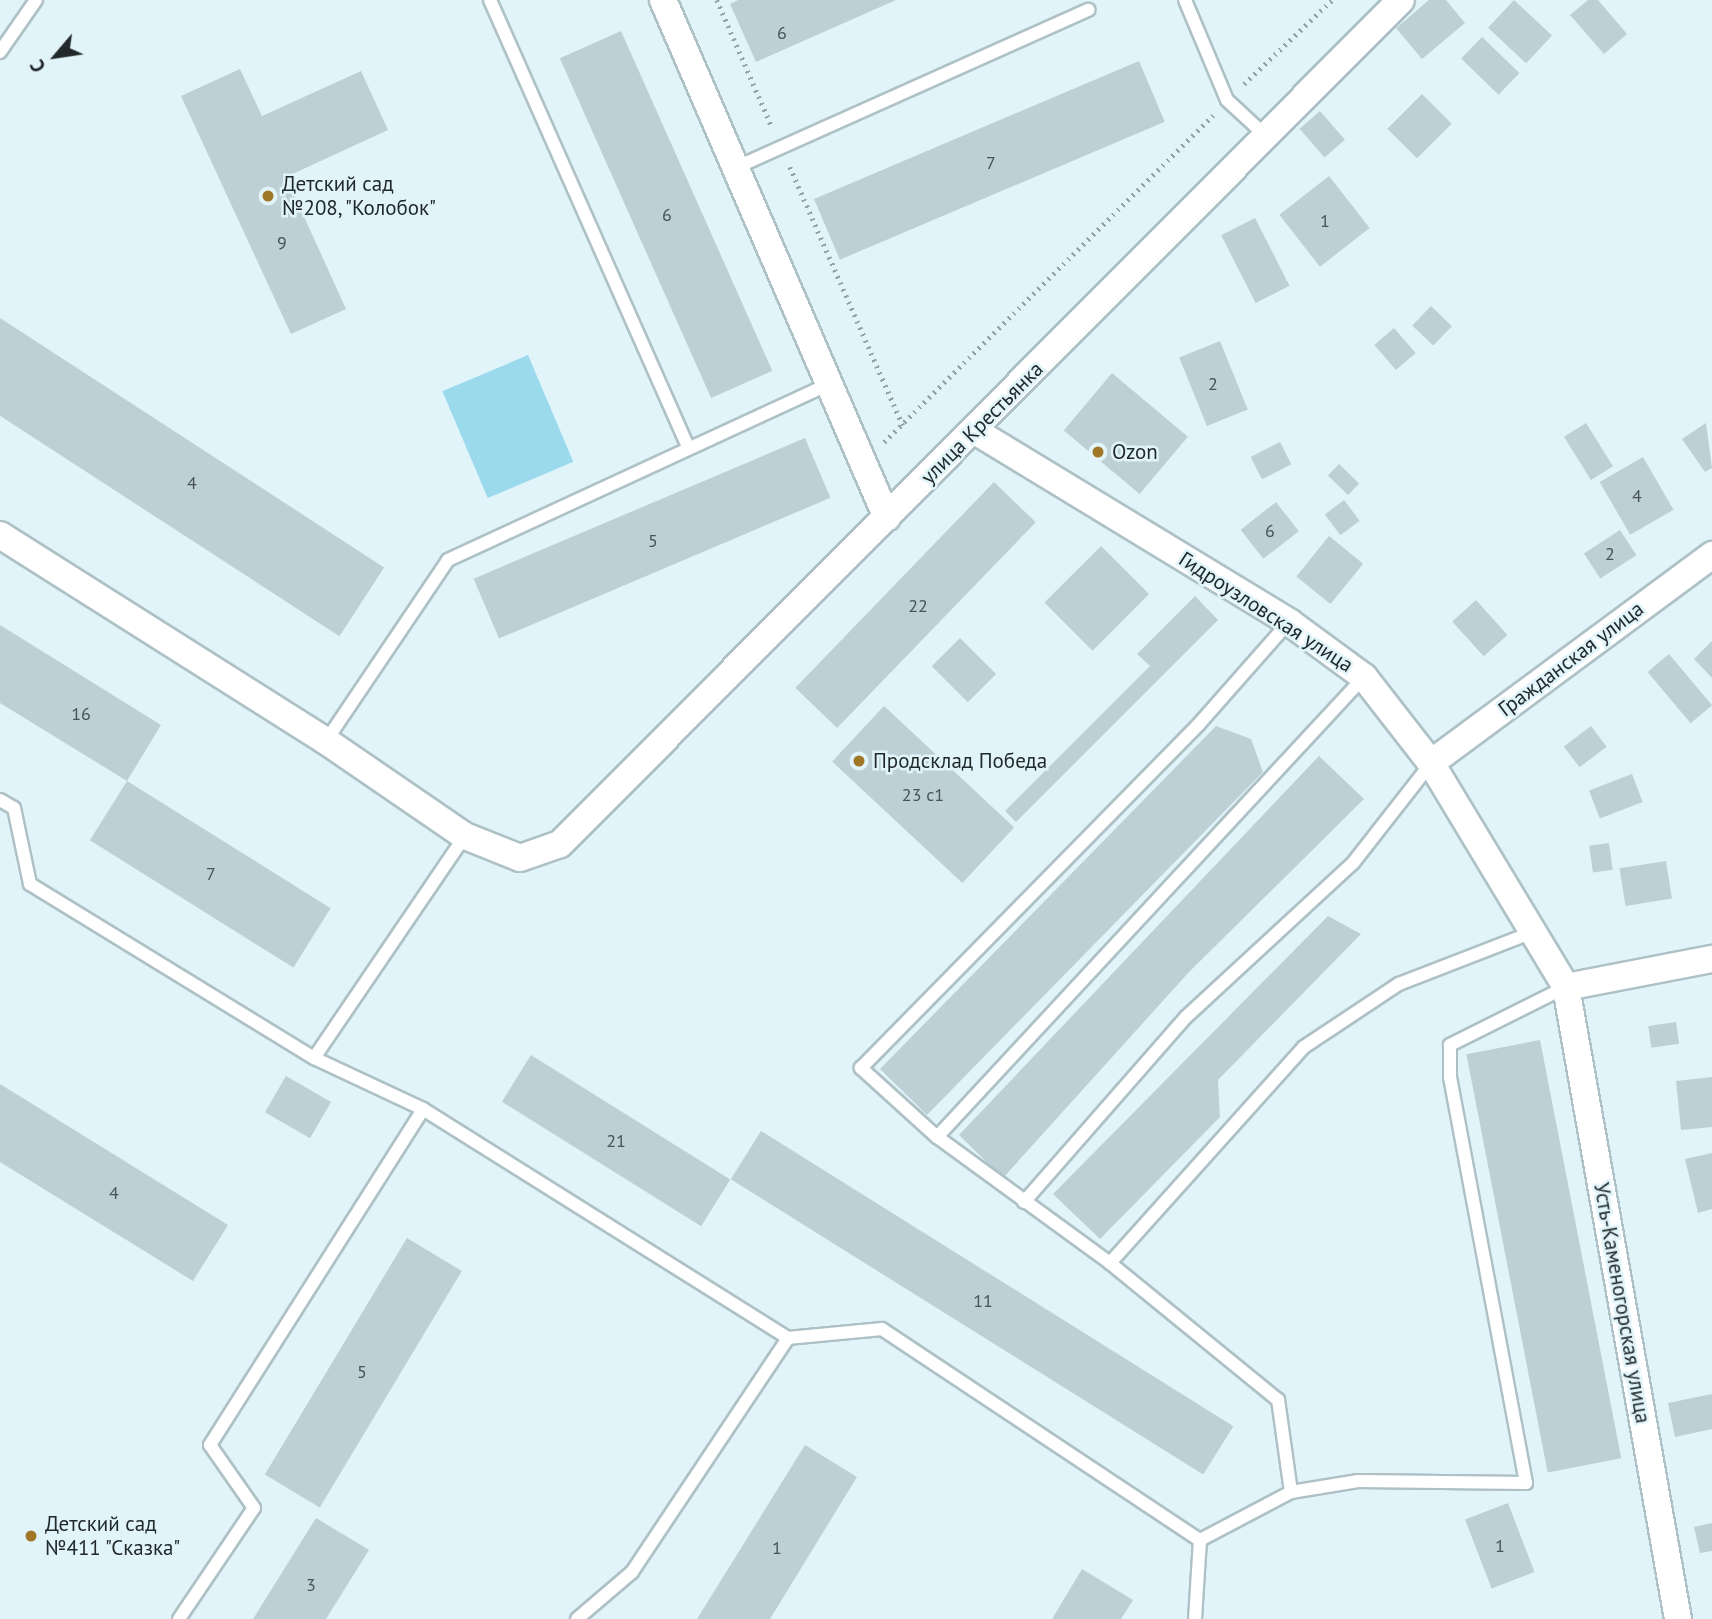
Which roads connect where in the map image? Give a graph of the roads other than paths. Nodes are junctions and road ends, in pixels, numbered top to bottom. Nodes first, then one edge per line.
1 (36, 0) edge
2 (490, 0) edge
3 (663, 0) edge
4 (1185, 0) edge
5 (1401, 0) edge
6 (1087, 10) dead end
7 (0, 52) edge
8 (1268, 138) junction
9 (737, 167) junction
10 (831, 383) junction
11 (975, 431) junction
12 (687, 444) junction
13 (887, 518) junction
14 (0, 535) edge
15 (1712, 555) edge
16 (1289, 622) junction
17 (1364, 677) junction
18 (326, 741) junction
19 (1431, 763) junction
20 (0, 800) edge
21 (465, 836) junction
22 (1533, 932) junction
23 (1712, 959) edge
24 (1566, 987) junction
25 (314, 1058) junction
26 (423, 1109) junction
27 (937, 1137) junction
28 (1024, 1202) junction
29 (1110, 1263) junction
30 (788, 1338) junction
31 (1292, 1492) junction
32 (1200, 1540) junction
33 (179, 1619) edge
34 (578, 1619) edge
35 (1195, 1619) edge
36 (1678, 1619) edge

1 - 7 lane
2 - 12 lane
3 - 9 street
4 - 8 lane
5 - 8 street, улица Крестьянка
6 - 9 lane
8 - 11 street, улица Крестьянка
9 - 10 street
10 - 12 lane
10 - 13 street
11 - 13 street, улица Крестьянка
11 - 16 street, Гидроузловская улица
12 - 18 lane
13 - 21 street, улица Крестьянка
14 - 18 street
15 - 19 street, Гражданская улица
16 - 17 street, Гидроузловская улица
16 - 27 lane
17 - 19 street, Гидроузловская улица
17 - 27 lane
18 - 21 street
19 - 22 street, Гидроузловская улица
19 - 28 lane
20 - 25 lane
21 - 25 lane
22 - 24 street, Гидроузловская улица
22 - 29 lane
23 - 24 street
24 - 31 lane
24 - 36 street, Усть-Каменогорская улица
25 - 26 lane
26 - 30 lane
26 - 33 lane
27 - 28 lane
28 - 29 lane
29 - 31 lane
30 - 32 lane
30 - 34 lane
31 - 32 lane
32 - 35 lane

